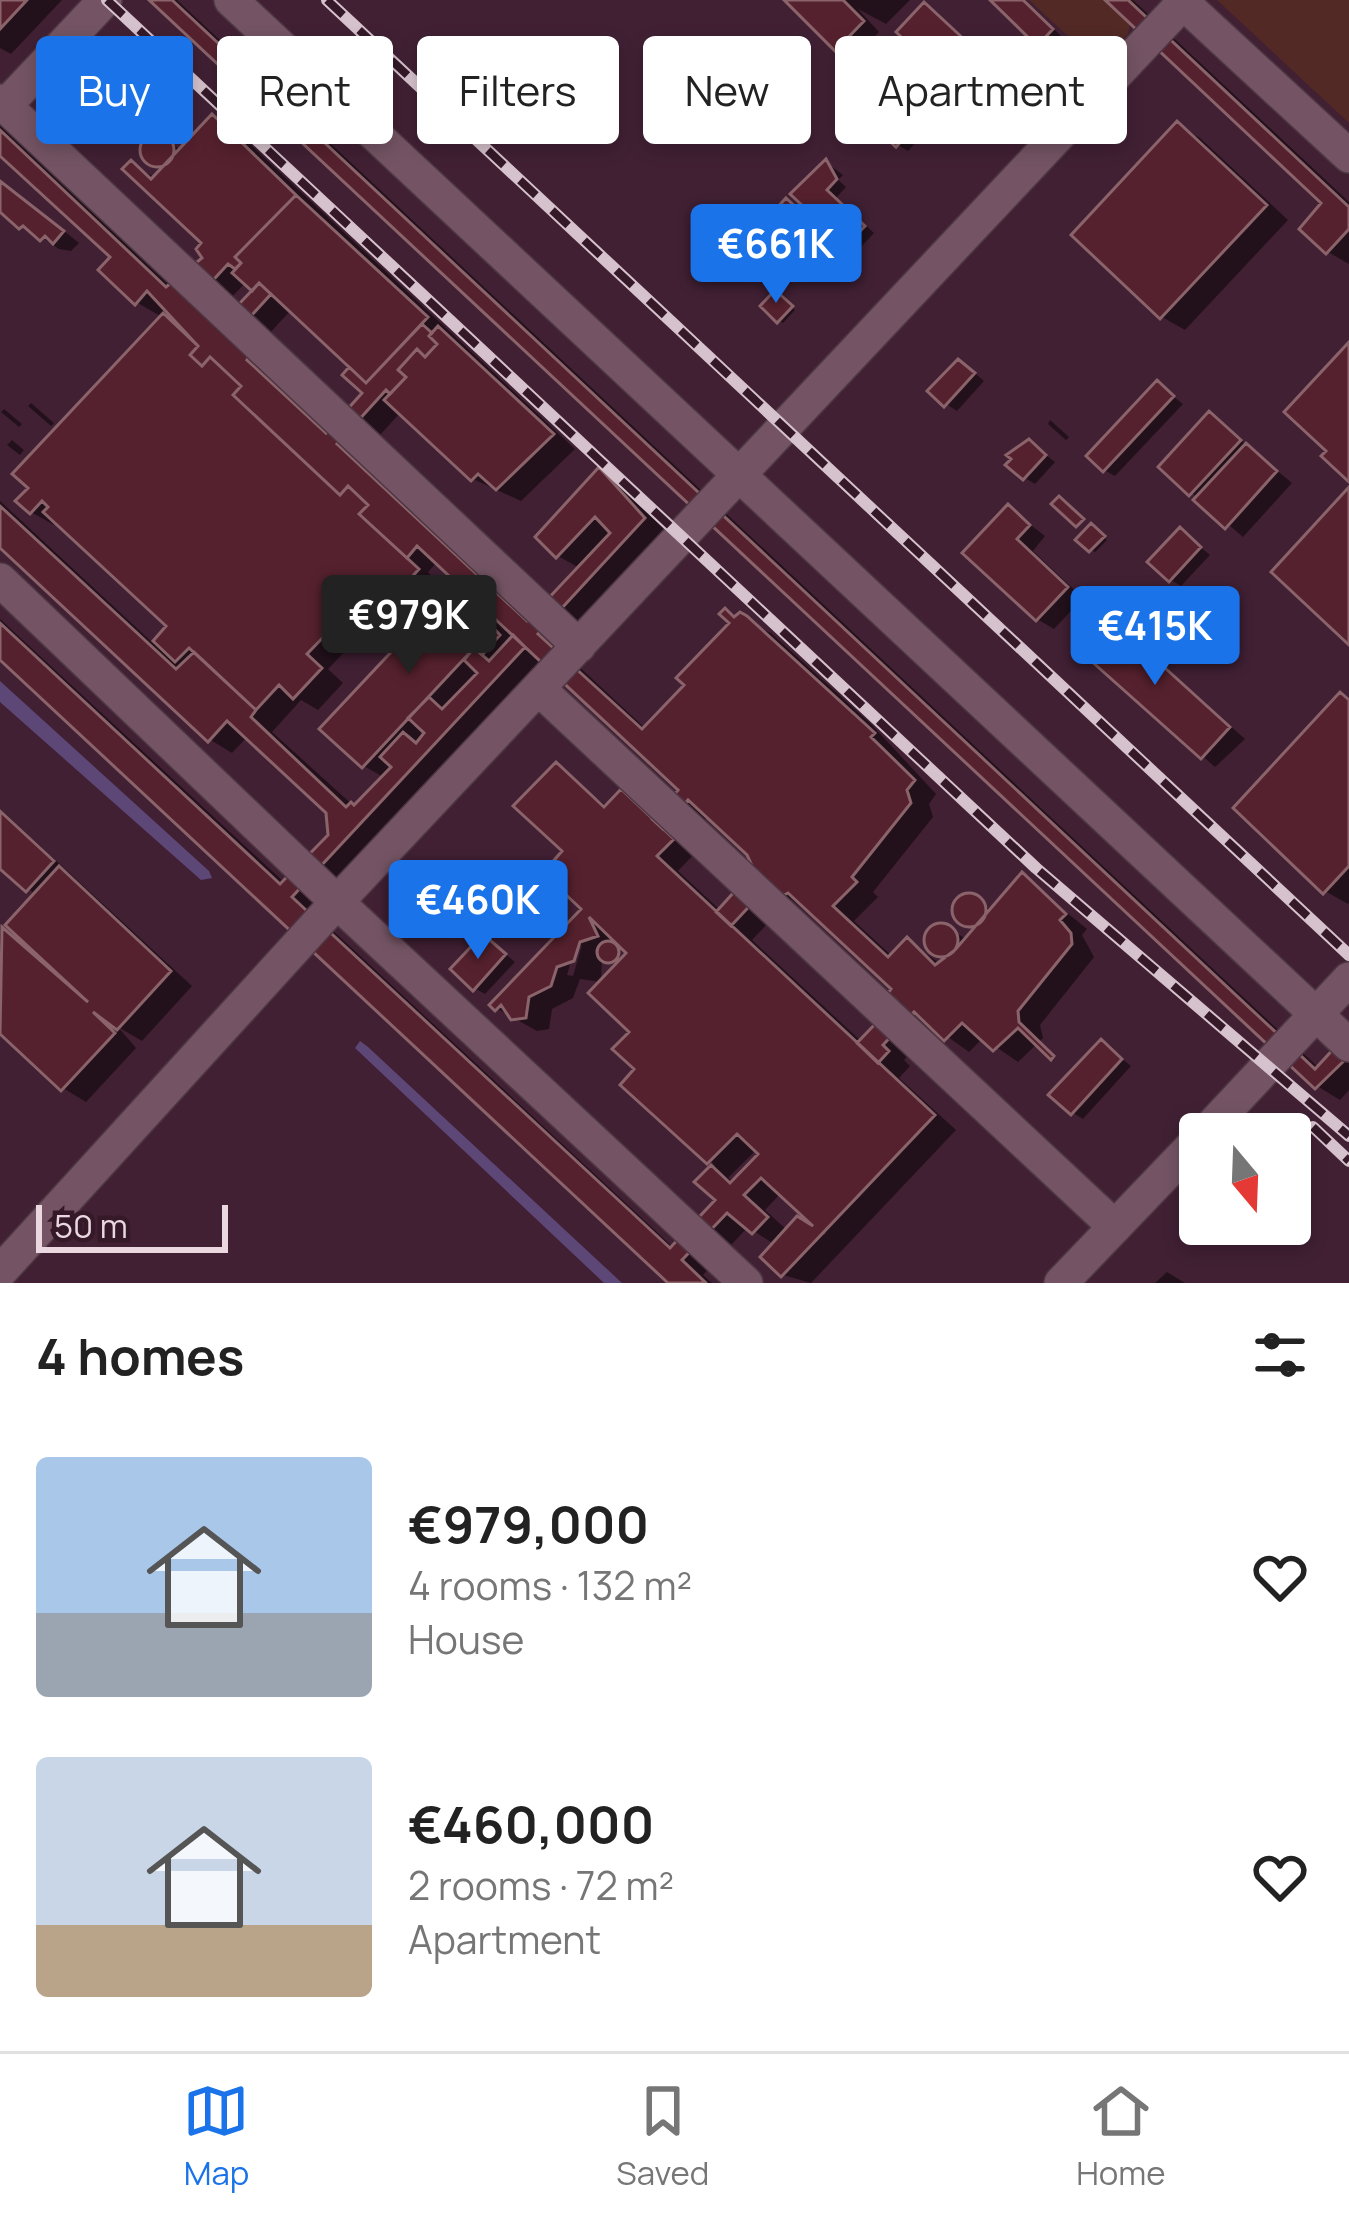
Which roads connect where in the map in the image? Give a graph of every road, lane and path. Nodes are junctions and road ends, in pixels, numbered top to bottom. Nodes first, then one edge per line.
1 (105, 0) edge
2 (230, 0) edge
3 (1182, 2) edge
4 (3, 104) edge
5 (1349, 156) edge
6 (740, 475) junction
7 (0, 580) edge
8 (579, 646) junction
9 (539, 689) junction
10 (337, 902) junction
11 (1349, 979) edge
12 (1317, 1015) junction
13 (1349, 1045) edge
14 (1224, 1113) edge
15 (1179, 1160) edge
16 (1115, 1227) junction
17 (0, 1272) edge
18 (746, 1283) edge
19 (1061, 1283) edge

1 - 4 lane
2 - 6 lane
3 - 5 lane
3 - 6 lane
4 - 8 lane
6 - 8 lane
6 - 12 lane
7 - 10 lane
8 - 9 lane
9 - 10 lane
9 - 16 lane
10 - 17 lane
10 - 18 lane
11 - 12 lane
12 - 13 lane
12 - 14 lane
15 - 16 lane
16 - 19 lane

